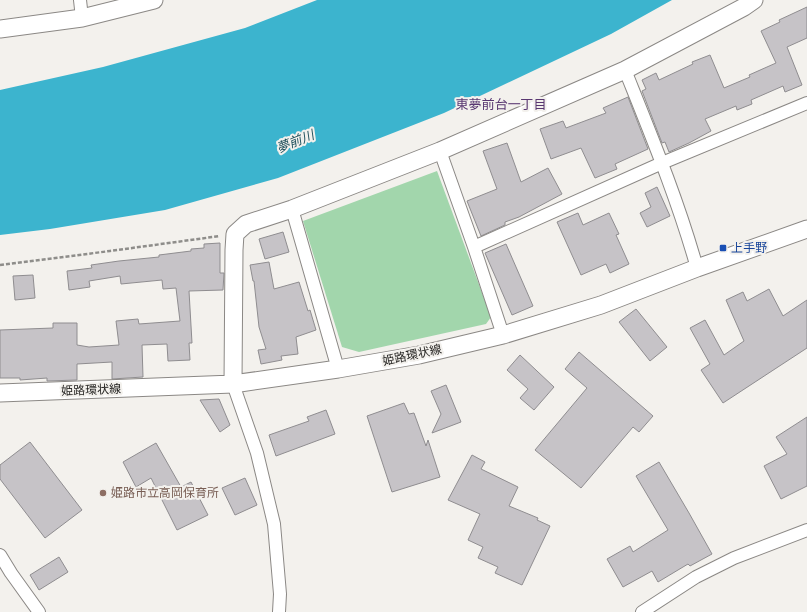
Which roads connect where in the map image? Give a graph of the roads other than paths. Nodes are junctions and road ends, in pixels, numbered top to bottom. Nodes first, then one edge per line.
1 (80, 0) edge
2 (154, 0) edge
3 (754, 0) edge
4 (82, 18) junction
5 (0, 30) edge
6 (625, 70) junction
7 (807, 102) edge
8 (440, 151) junction
9 (662, 163) junction
10 (292, 209) junction
11 (807, 229) edge
12 (474, 247) junction
13 (697, 268) junction
14 (502, 335) junction
15 (338, 369) junction
16 (233, 384) junction
17 (0, 393) edge
18 (807, 530) edge
19 (0, 555) edge
20 (39, 612) edge
21 (279, 612) edge
22 (642, 612) edge

1 - 4 street
2 - 4 street
3 - 6 street
4 - 5 street
6 - 8 street
6 - 9 street
7 - 9 street
8 - 10 street
8 - 12 street
9 - 12 street
9 - 13 street
10 - 15 street
10 - 16 street
11 - 13 street, 姫路環状線
12 - 14 street
13 - 14 street, 姫路環状線
14 - 15 street, 姫路環状線
15 - 16 street, 姫路環状線
16 - 17 street, 姫路環状線
16 - 21 street
18 - 22 street
19 - 20 street

